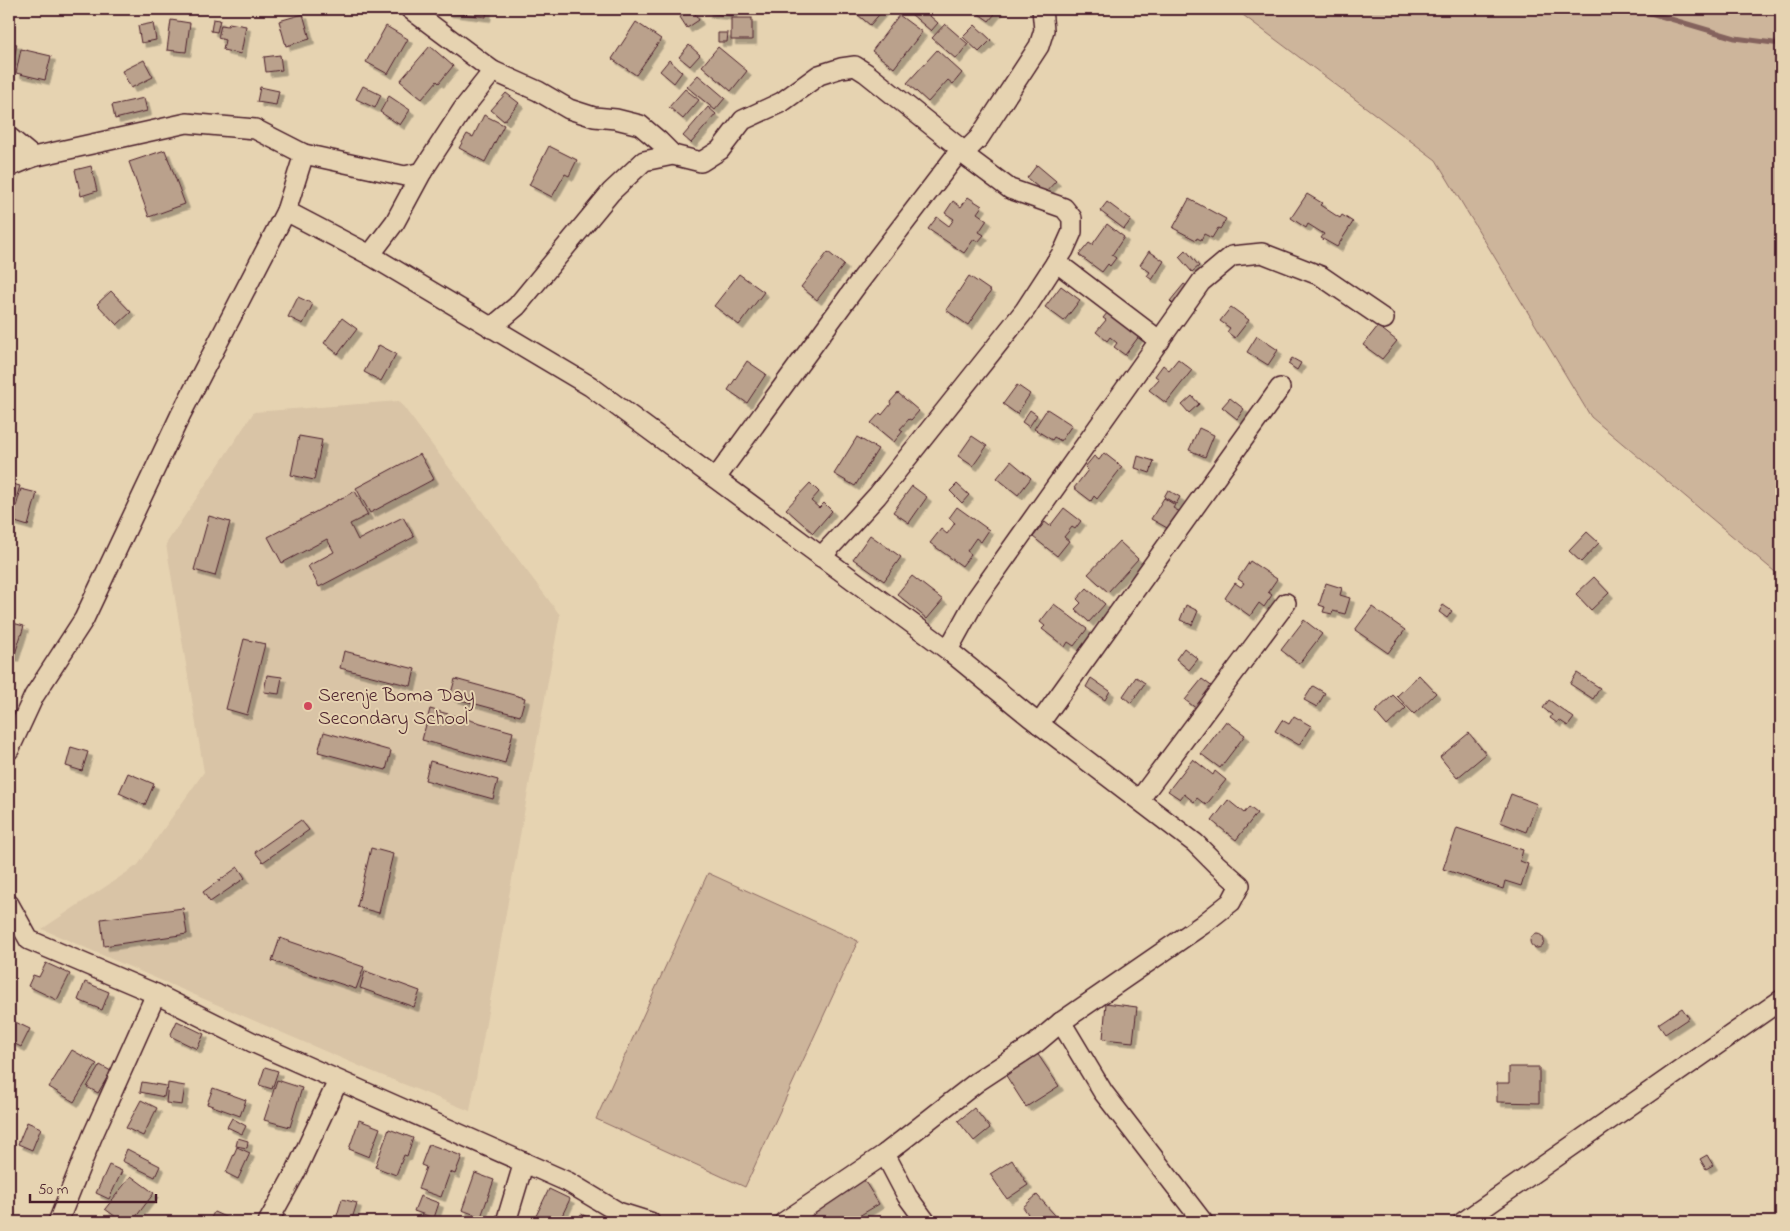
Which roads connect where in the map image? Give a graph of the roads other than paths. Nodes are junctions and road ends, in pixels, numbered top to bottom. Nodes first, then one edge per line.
1 (410, 9) edge
2 (1042, 9) edge
3 (493, 71) junction
4 (9, 137) edge
5 (962, 151) junction
6 (304, 154) junction
7 (673, 155) junction
8 (32, 157) junction
9 (9, 167) edge
10 (422, 172) junction
11 (286, 211) junction
12 (370, 255) junction
13 (1056, 262) junction
14 (1384, 319) dead end
15 (491, 328) junction
16 (1160, 341) junction
17 (1280, 388) dead end
18 (716, 478) junction
19 (821, 557) junction
20 (1286, 603) dead end
21 (948, 650) junction
22 (1039, 724) junction
23 (9, 750) edge
24 (1139, 800) junction
25 (9, 904) edge
26 (156, 994) junction
27 (1781, 1000) edge
28 (1061, 1022) junction
29 (338, 1081) junction
30 (885, 1154) junction
31 (524, 1162) junction
32 (58, 1222) edge
33 (268, 1222) edge
34 (506, 1222) edge
35 (650, 1222) edge
36 (784, 1222) edge
37 (926, 1222) edge
38 (1202, 1222) edge
39 (1463, 1222) edge

1 - 3 street
2 - 5 street
3 - 7 street
3 - 10 street
4 - 8 street
5 - 7 street
5 - 13 street
5 - 18 street
6 - 8 street
6 - 10 street
6 - 11 street
7 - 15 street
8 - 9 street
10 - 12 street
11 - 12 street
11 - 23 street
12 - 15 street
13 - 16 street
13 - 19 street
14 - 16 street
15 - 18 street
16 - 21 street
17 - 22 street
18 - 19 street
19 - 21 street
20 - 24 street
21 - 22 street
22 - 24 street
24 - 28 street
25 - 26 street
26 - 29 street
26 - 32 street
27 - 39 street
28 - 30 street
28 - 38 street
29 - 31 street
29 - 33 street
30 - 36 street
30 - 37 street
31 - 34 street
31 - 35 street

